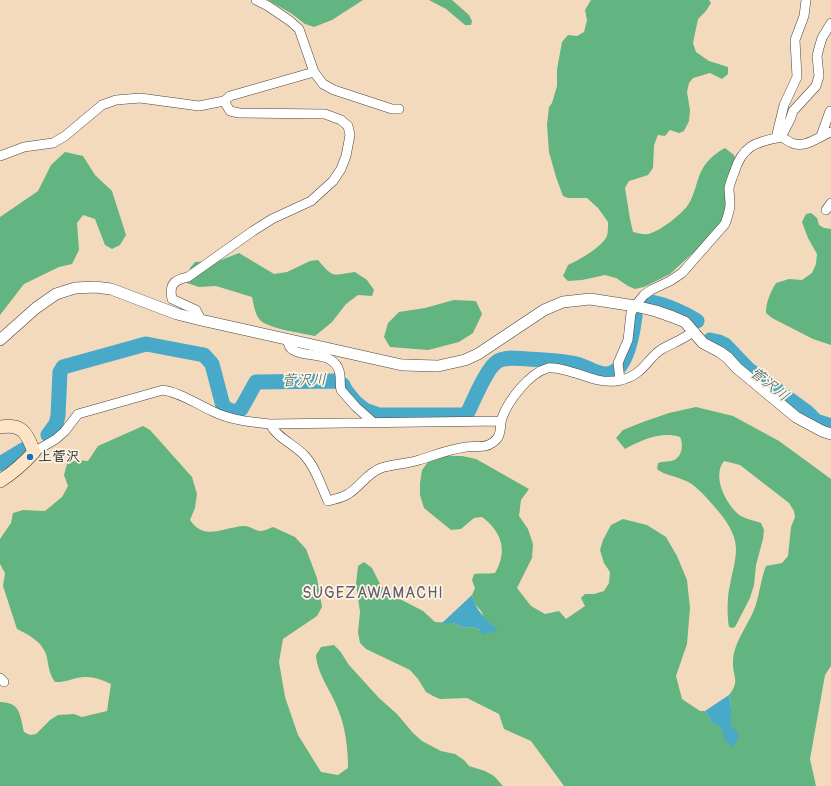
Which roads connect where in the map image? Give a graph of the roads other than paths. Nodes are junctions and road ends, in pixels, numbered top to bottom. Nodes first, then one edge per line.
1 (256, 0) edge
2 (806, 0) edge
3 (831, 23) edge
4 (314, 72) junction
5 (224, 101) junction
6 (399, 109) dead end
7 (830, 111) edge
8 (831, 132) edge
9 (821, 136) junction
10 (778, 137) junction
11 (0, 156) edge
12 (635, 306) junction
13 (202, 320) junction
14 (694, 331) junction
15 (288, 339) junction
16 (0, 340) edge
17 (619, 377) junction
18 (501, 421) junction
19 (373, 422) junction
20 (270, 424) junction
21 (0, 426) edge
22 (831, 434) edge
23 (34, 452) junction
24 (0, 480) edge

1 - 4 street
2 - 10 street
3 - 10 street
4 - 5 street
4 - 6 street
5 - 11 street
5 - 13 street
7 - 9 street
8 - 9 street
9 - 10 street
10 - 12 street
12 - 14 street
12 - 15 street
12 - 17 street
13 - 15 street
13 - 16 street
14 - 17 street
14 - 22 street
15 - 19 street
17 - 18 street
18 - 19 street
18 - 20 street
19 - 20 street
20 - 23 street
21 - 23 main road
23 - 24 main road

